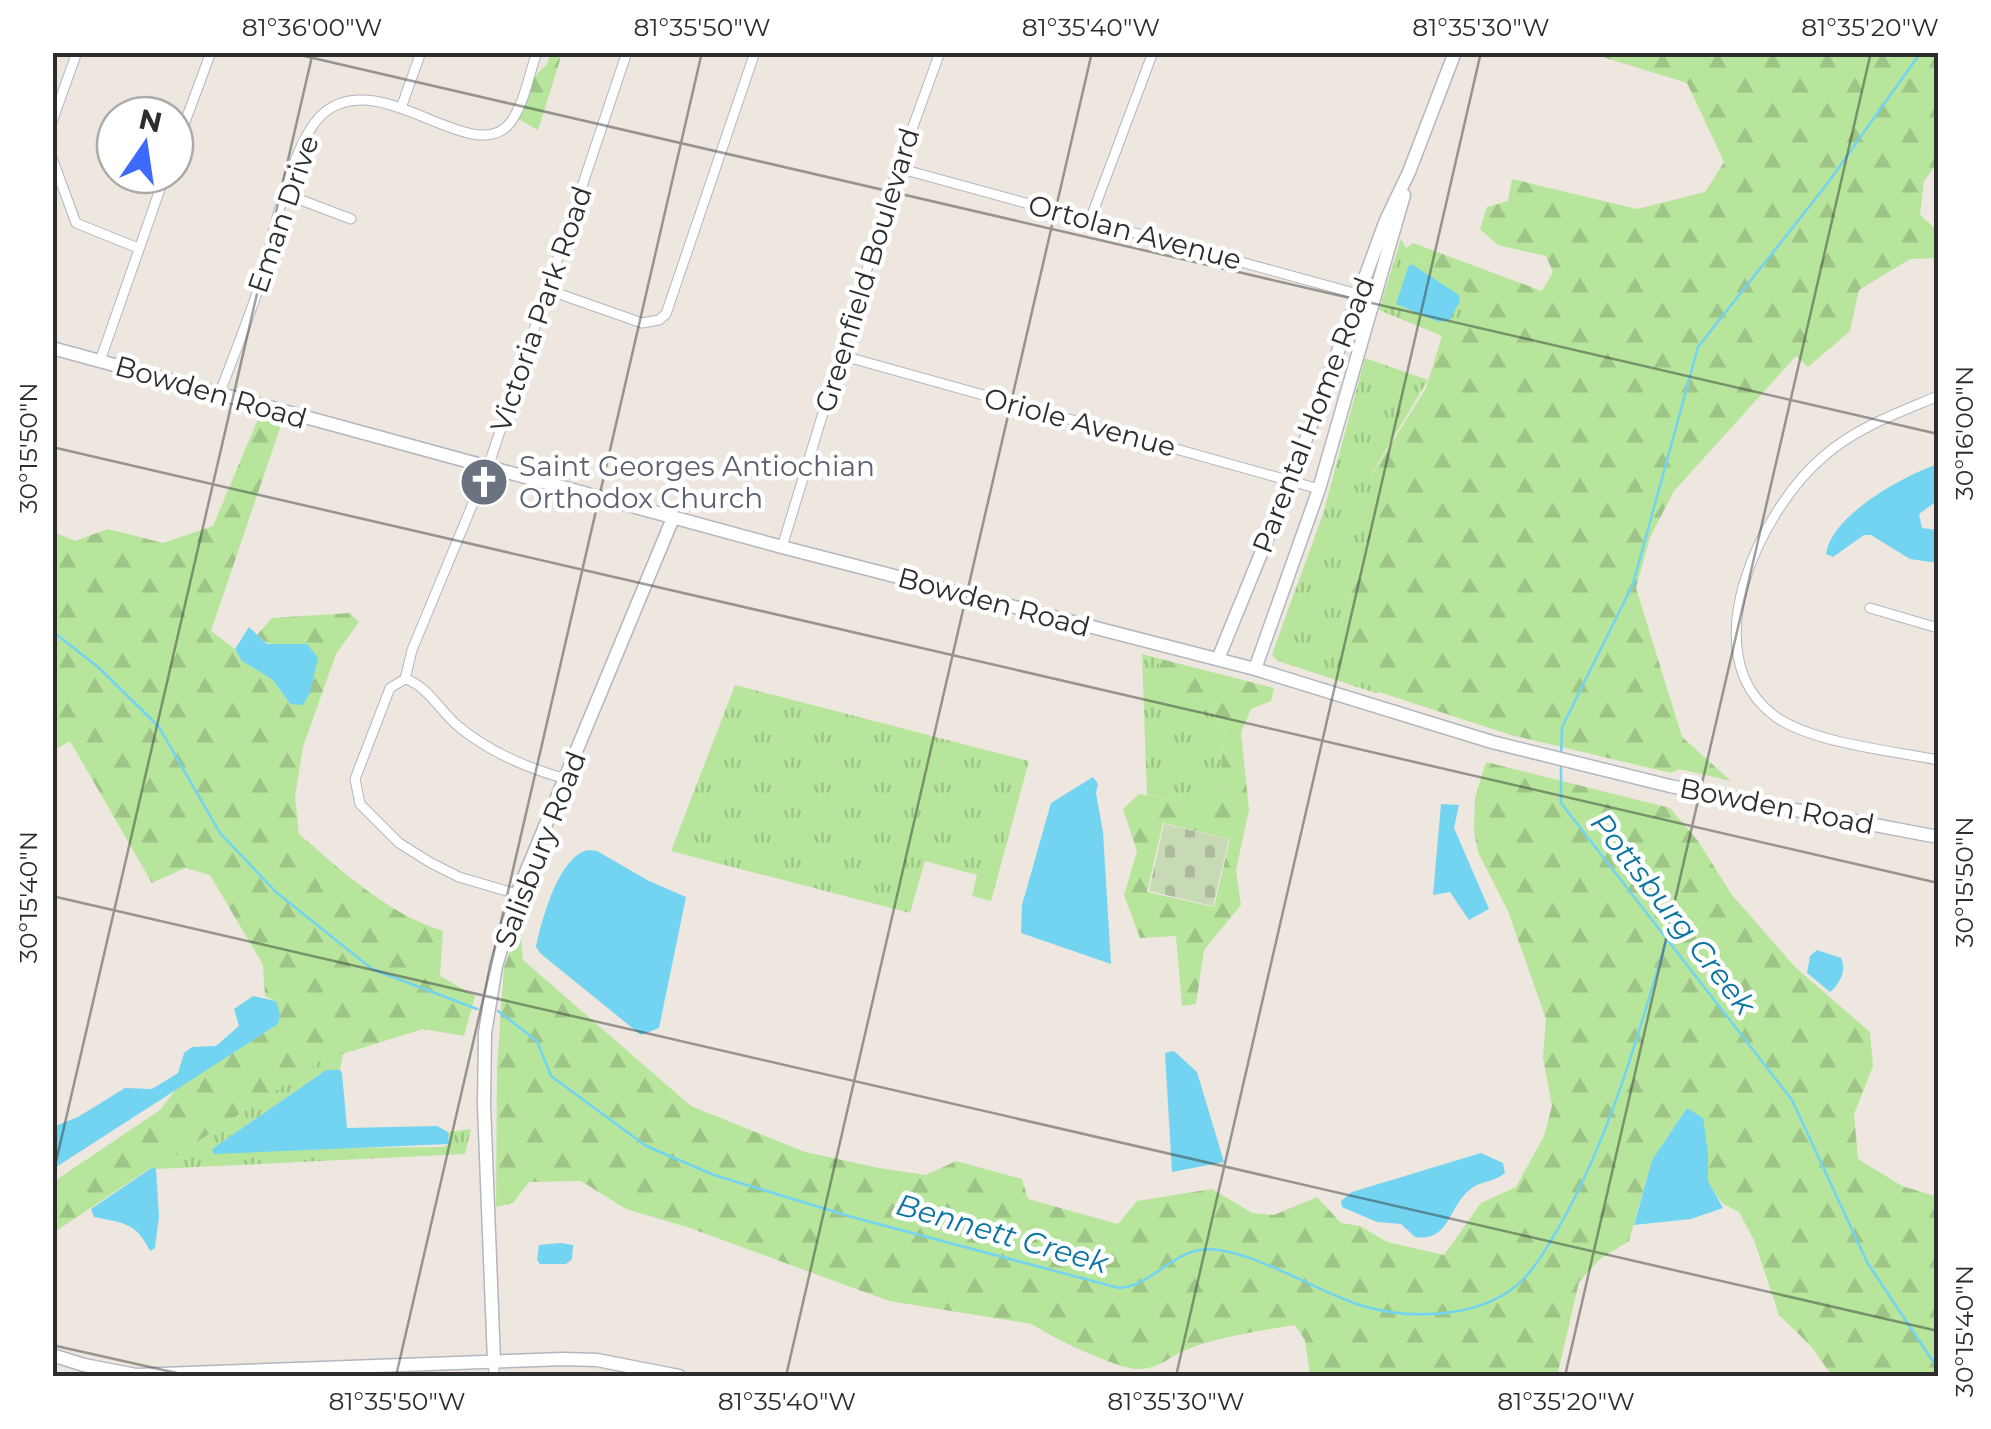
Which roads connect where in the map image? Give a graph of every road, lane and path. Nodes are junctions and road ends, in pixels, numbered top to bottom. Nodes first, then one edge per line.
1 (77, 52) edge
2 (211, 52) edge
3 (421, 52) edge
4 (537, 52) edge
5 (627, 52) edge
6 (754, 52) edge
7 (940, 52) edge
8 (1154, 52) edge
9 (1454, 52) edge
10 (52, 84) edge
11 (64, 87) junction
12 (195, 96) edge
13 (401, 108) junction
14 (52, 122) edge
15 (52, 158) edge
16 (898, 168) junction
17 (285, 194) junction
18 (158, 195) edge
19 (352, 219) dead end
20 (1090, 220) junction
21 (138, 248) junction
22 (548, 290) junction
23 (1366, 296) junction
24 (1346, 332) junction
25 (1361, 338) junction
26 (52, 348) edge
27 (840, 355) junction
28 (100, 361) junction
29 (219, 395) junction
30 (1938, 396) edge
31 (488, 468) junction
32 (1291, 480) junction
33 (1319, 489) junction
34 (672, 518) junction
35 (782, 547) junction
36 (1870, 608) dead end
37 (1938, 628) edge
38 (1218, 659) junction
39 (1255, 669) junction
40 (405, 679) junction
41 (1938, 760) edge
42 (566, 779) junction
43 (1938, 837) edge
44 (517, 894) junction
45 (52, 1354) edge
46 (494, 1361) junction
47 (143, 1376) edge
48 (164, 1376) edge
49 (494, 1376) edge
50 (679, 1376) edge

1 - 11 street
2 - 12 street
3 - 13 street
4 - 13 street, Eman Drive
5 - 22 street, Victoria Park Road
6 - 22 street
7 - 16 street, Greenfield Boulevard
8 - 20 street
9 - 23 main road, Parental Home Road
10 - 11 street
11 - 14 street
13 - 17 street, Eman Drive
15 - 21 street
16 - 20 street, Ortolan Avenue
16 - 27 street, Greenfield Boulevard
17 - 19 street
17 - 29 street, Eman Drive
18 - 21 street
20 - 23 street, Ortolan Avenue
21 - 28 street
22 - 31 street, Victoria Park Road
23 - 24 main road, Parental Home Road
23 - 25 main road, Parental Home Road
24 - 25 main road
24 - 32 main road, Parental Home Road
25 - 33 main road, Parental Home Road
26 - 28 main road, Bowden Road
27 - 32 street, Oriole Avenue
27 - 35 street, Greenfield Boulevard
28 - 29 main road, Bowden Road
29 - 31 main road, Bowden Road
30 - 41 street
31 - 34 main road, Bowden Road
31 - 40 street, Victoria Park Road
32 - 33 street, Oriole Avenue
32 - 38 main road, Parental Home Road
33 - 39 main road, Parental Home Road
34 - 35 main road, Bowden Road
34 - 42 main road, Salisbury Road
35 - 38 main road, Bowden Road
36 - 37 street
38 - 39 main road, Bowden Road
39 - 43 main road, Bowden Road
40 - 42 street
40 - 44 street, Victoria Park Road
42 - 44 main road, Salisbury Road
44 - 46 main road, Salisbury Road
45 - 47 main road
46 - 48 main road
46 - 49 street, Salisbury Road
46 - 50 main road
47 - 48 main road

